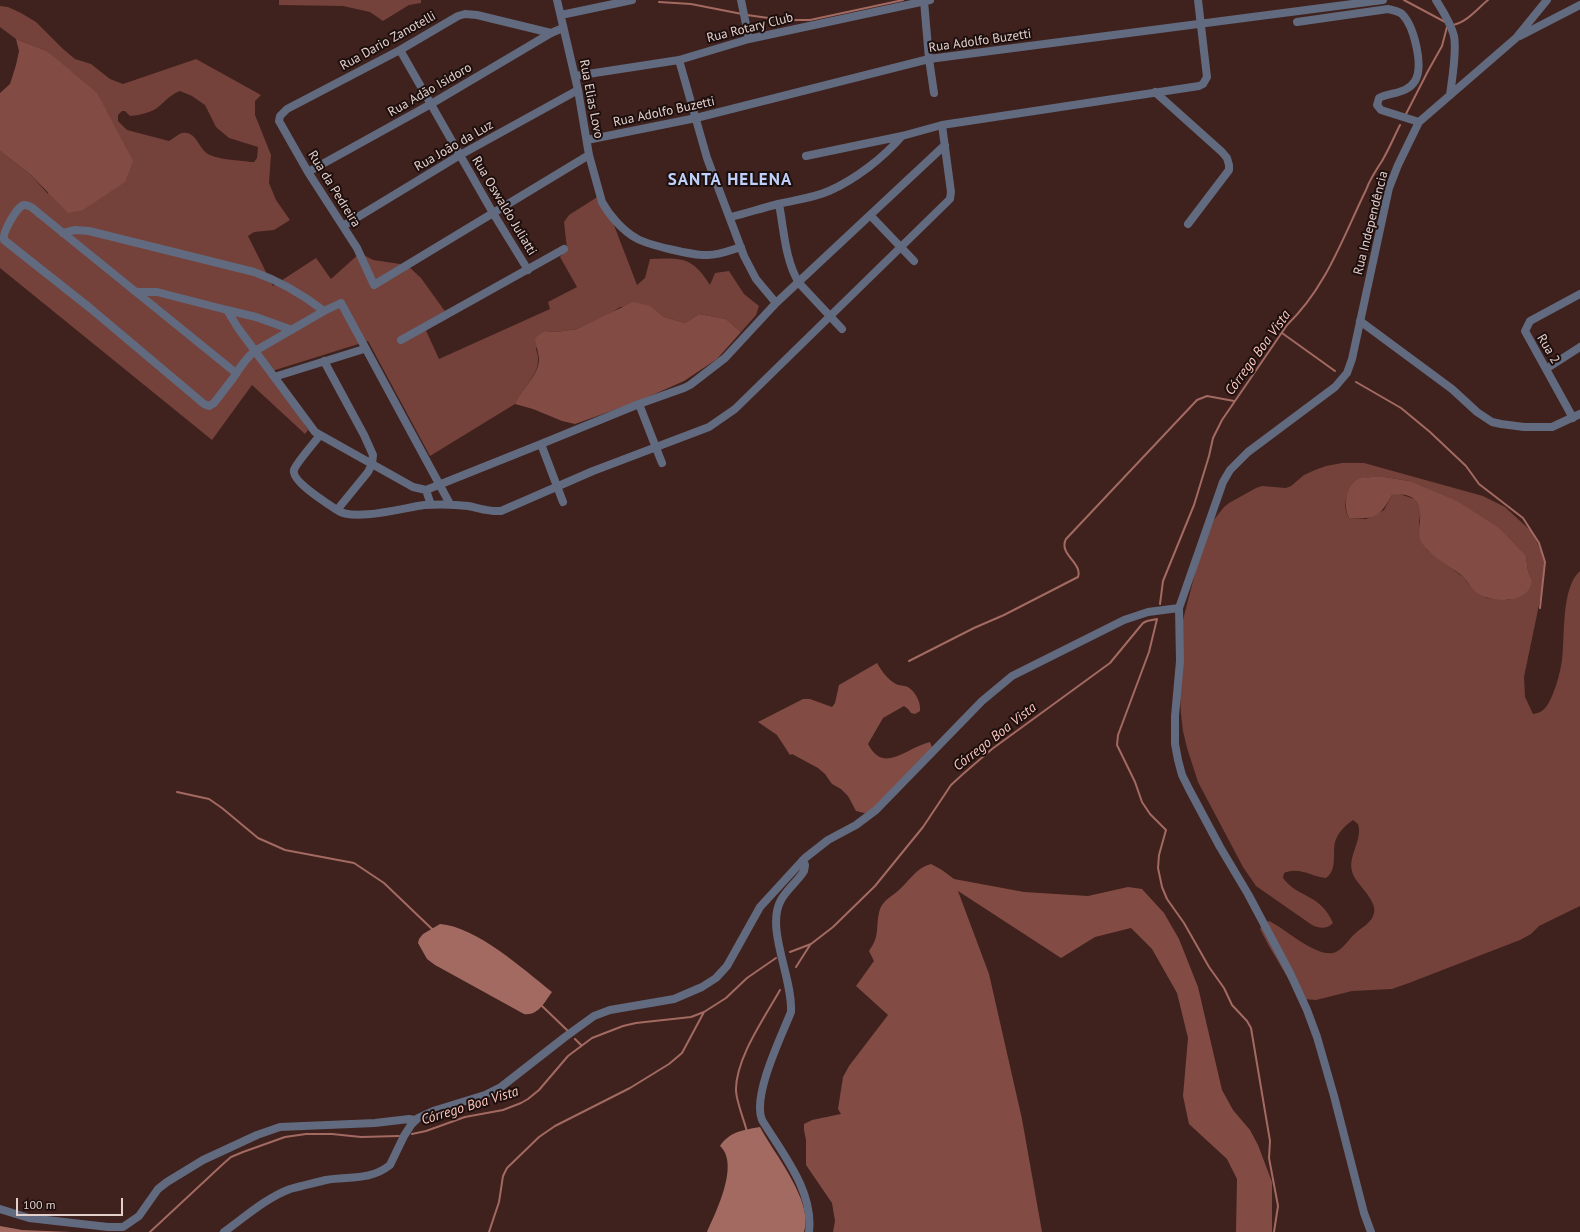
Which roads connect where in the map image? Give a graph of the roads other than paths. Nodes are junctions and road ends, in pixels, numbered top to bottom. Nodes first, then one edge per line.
1 (557, 0) edge
2 (632, 0) edge
3 (1198, 0) edge
4 (1383, 0) edge
5 (1436, 0) edge
6 (1547, 0) edge
7 (927, 1) edge
8 (742, 4) edge
9 (1580, 5) edge
10 (561, 15) junction
11 (1297, 22) dead end
12 (1202, 24) junction
13 (563, 28) junction
14 (551, 33) junction
15 (1516, 38) junction
16 (749, 39) junction
17 (400, 50) junction
18 (929, 59) junction
19 (679, 60) junction
20 (575, 76) junction
21 (578, 90) junction
22 (1155, 92) junction
23 (934, 93) dead end
24 (1450, 95) junction
25 (431, 104) junction
26 (287, 109) joint
27 (696, 118) junction
28 (1419, 122) junction
29 (942, 125) junction
30 (902, 136) junction
31 (587, 140) junction
32 (945, 145) junction
33 (460, 155) junction
34 (589, 155) junction
35 (806, 156) dead end
36 (308, 172) junction
37 (779, 204) junction
38 (493, 213) junction
39 (870, 215) junction
40 (731, 218) junction
41 (1188, 224) dead end
42 (343, 226) junction
43 (63, 233) junction
44 (741, 247) junction
45 (901, 247) junction
46 (564, 249) dead end
47 (914, 261) dead end
48 (528, 270) junction
49 (799, 282) junction
50 (138, 292) junction
51 (1580, 294) edge
52 (776, 303) junction
53 (227, 310) junction
54 (324, 311) junction
55 (830, 316) junction
56 (1360, 322) junction
57 (842, 328) dead end
58 (292, 330) junction
59 (401, 340) dead end
60 (1580, 347) edge
61 (364, 349) junction
62 (255, 351) junction
63 (324, 361) junction
64 (1546, 369) junction
65 (236, 373) junction
66 (274, 377) junction
67 (639, 404) junction
68 (1577, 416) edge
69 (320, 435) junction
70 (541, 444) junction
71 (656, 447) junction
72 (662, 463) dead end
73 (372, 464) junction
74 (439, 485) junction
75 (556, 486) junction
76 (426, 490) junction
77 (563, 502) dead end
78 (450, 504) junction
79 (431, 505) junction
80 (337, 510) junction
81 (1179, 608) junction
82 (803, 860) junction
83 (416, 1120) junction
84 (0, 1209) edge
85 (224, 1232) edge
86 (809, 1232) edge
87 (1371, 1232) edge

1 - 10 street, Rua Elias Lovo
2 - 10 street
3 - 12 street
4 - 12 street, Rua Adolfo Buzetti
5 - 24 street
6 - 15 street
7 - 16 street, Rua Rotary Club
7 - 18 street
8 - 16 street
9 - 15 street
10 - 13 street, Rua Elias Lovo
11 - 28 street
12 - 18 street, Rua Adolfo Buzetti
12 - 22 street
13 - 14 street, Rua Adão Isidoro
13 - 20 street, Rua Elias Lovo
14 - 17 street, Rua Dario Zanotelli
14 - 25 street, Rua Adão Isidoro
15 - 24 street, Rua Independência
16 - 19 street, Rua Rotary Club
17 - 25 street, Rua Oswaldo Juliatti
17 - 26 street, Rua Dario Zanotelli
18 - 23 street
18 - 27 street, Rua Adolfo Buzetti
19 - 20 street, Rua Rotary Club
19 - 27 street
20 - 21 street, Rua Elias Lovo
21 - 31 street, Rua Elias Lovo
21 - 33 street, Rua João da Luz
22 - 29 street
22 - 41 street
24 - 28 street, Rua Independência
25 - 33 street, Rua Oswaldo Juliatti
25 - 36 street, Rua Adão Isidoro
26 - 36 street, Rua da Pedreira
27 - 31 street, Rua Adolfo Buzetti
27 - 40 street
28 - 56 street, Rua Independência
29 - 30 street
29 - 32 street
30 - 35 street
30 - 37 street
31 - 34 street, Rua Elias Lovo
32 - 39 street
32 - 45 street
33 - 38 street, Rua Oswaldo Juliatti
33 - 42 street, Rua João da Luz
34 - 38 street
34 - 44 street, Rua Elias Lovo
36 - 42 street, Rua da Pedreira
37 - 40 street
37 - 49 street
38 - 42 street, Rua da Pedreira
38 - 48 street, Rua Oswaldo Juliatti
39 - 45 street
39 - 49 street
40 - 44 street
43 - 50 street
43 - 54 street
43 - 65 street
44 - 52 street
45 - 47 street
45 - 55 street
46 - 48 street
48 - 59 street
49 - 52 street
49 - 55 street
50 - 53 street
50 - 65 street
51 - 64 street, Rua 2
52 - 67 street
53 - 58 street
53 - 62 street
54 - 58 street
54 - 61 street
55 - 57 street
55 - 71 street
56 - 68 street
56 - 81 street, Rua Independência
58 - 62 street
60 - 64 street
61 - 63 street
61 - 74 street
62 - 65 street
62 - 66 street
63 - 66 street
63 - 73 street
64 - 68 street, Rua 2
66 - 69 street
67 - 70 street
67 - 71 street
69 - 73 street
69 - 80 street
70 - 74 street
70 - 75 street
71 - 72 street
71 - 75 street
73 - 76 street
73 - 80 street
74 - 76 street
74 - 78 street
75 - 77 street
75 - 78 street
76 - 79 street
78 - 79 street
79 - 80 street
81 - 82 street
81 - 87 street
82 - 83 street
82 - 86 street
83 - 84 street
83 - 85 street

